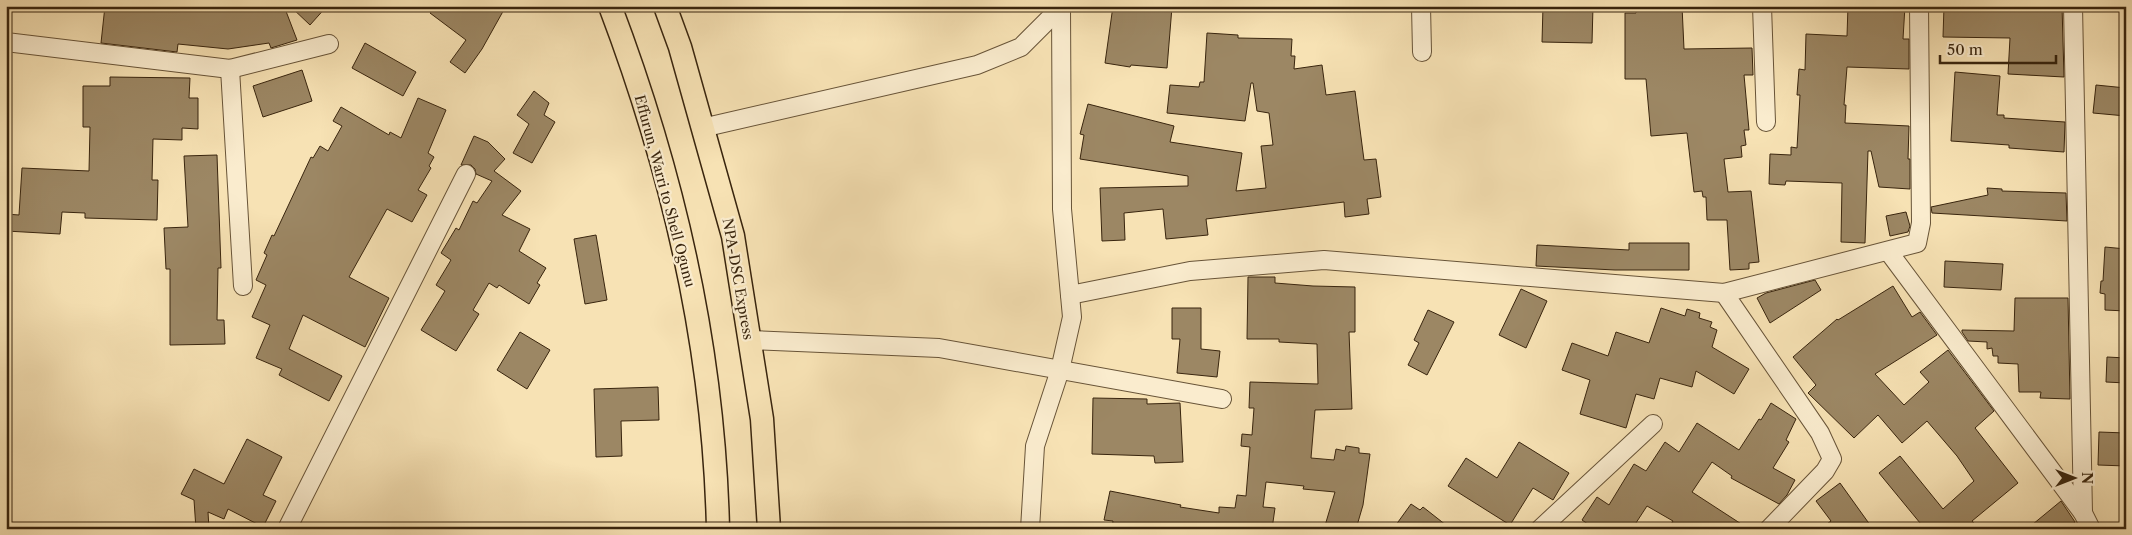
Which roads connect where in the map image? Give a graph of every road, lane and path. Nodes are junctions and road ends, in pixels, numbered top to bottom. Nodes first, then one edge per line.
1 (610, 6) edge
2 (665, 6) edge
3 (1421, 6) edge
4 (1762, 6) edge
5 (1919, 6) edge
6 (2074, 6) edge
7 (1062, 7) edge
8 (6, 42) edge
9 (329, 44) dead end
10 (1422, 52) dead end
11 (230, 69) junction
12 (1766, 122) dead end
13 (702, 128) junction
14 (466, 174) dead end
15 (1888, 251) junction
16 (243, 286) dead end
17 (1724, 293) junction
18 (1070, 295) junction
19 (749, 340) junction
20 (1060, 370) junction
21 (1222, 399) dead end
22 (1653, 424) dead end
23 (2083, 513) junction
24 (287, 529) edge
25 (718, 529) edge
26 (769, 529) edge
27 (1030, 529) edge
28 (1540, 529) edge
29 (1770, 529) edge
30 (2091, 529) edge

1 - 25 main road, Effurun, Warri to Shell Ogunu
2 - 13 main road, NPA-DSC Express
3 - 10 street
4 - 12 street
5 - 15 street
6 - 23 street
7 - 13 street
7 - 18 street
8 - 11 street
9 - 11 street
11 - 16 street
13 - 19 main road, NPA-DSC Express
14 - 24 street
15 - 17 street
15 - 23 street
17 - 18 street
17 - 29 street
18 - 20 street
19 - 20 street
19 - 26 main road, NPA-DSC Express
20 - 21 street
20 - 27 street
22 - 28 street
23 - 30 street

